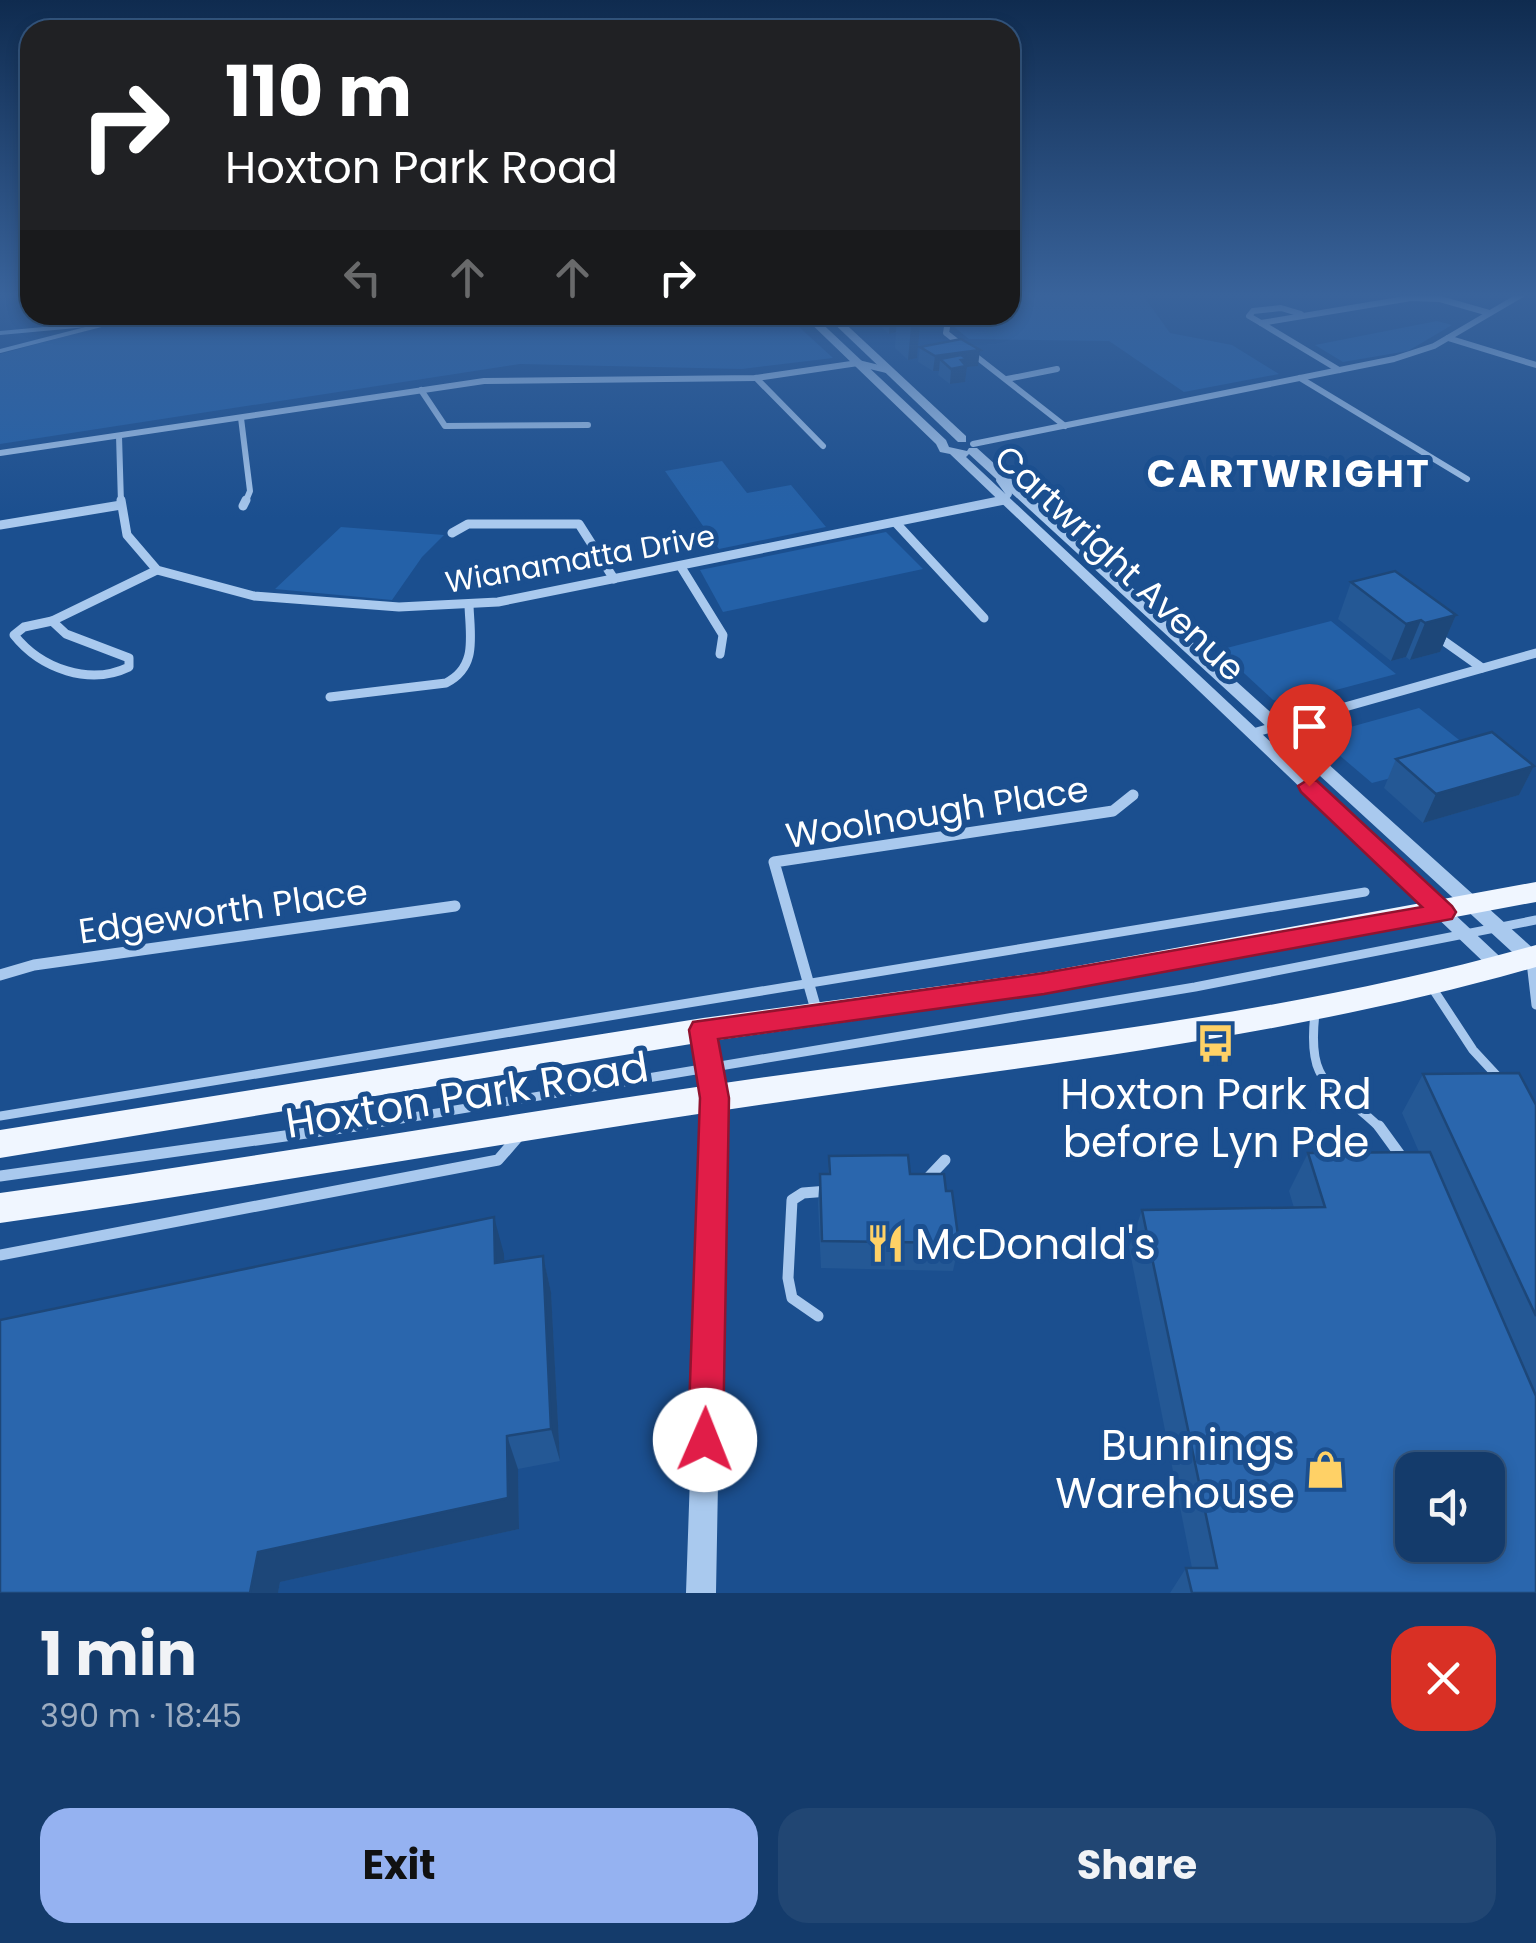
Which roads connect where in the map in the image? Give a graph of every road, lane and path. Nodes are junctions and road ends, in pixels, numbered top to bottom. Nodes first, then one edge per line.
1 (815, 369) edge
2 (865, 369) edge
3 (884, 369) edge
4 (995, 369) edge
5 (1055, 369) edge
6 (1342, 369) edge
7 (1339, 370) joint
8 (891, 371) joint
9 (756, 378) junction
10 (1300, 378) junction
11 (1007, 379) junction
12 (421, 390) junction
13 (241, 418) junction
14 (588, 425) dead end
15 (1066, 426) junction
16 (119, 436) junction
17 (823, 446) dead end
18 (966, 447) junction
19 (0, 454) edge
20 (1001, 476) junction
21 (1467, 479) dead end
22 (1004, 500) junction
23 (121, 505) junction
24 (243, 506) dead end
25 (896, 523) junction
26 (0, 525) edge
27 (452, 533) dead end
28 (681, 567) junction
29 (157, 570) junction
30 (614, 579) junction
31 (470, 605) junction
32 (984, 618) dead end
33 (52, 622) junction
34 (1423, 622) edge
35 (1536, 653) edge
36 (720, 654) dead end
37 (1482, 668) junction
38 (330, 697) dead end
39 (1277, 727) junction
40 (1252, 733) junction
41 (1133, 795) dead end
42 (1365, 892) dead end
43 (1536, 892) edge
44 (1473, 905) junction
45 (455, 906) dead end
46 (1443, 912) junction
47 (1536, 920) edge
48 (1499, 928) junction
49 (1467, 935) junction
50 (1533, 956) edge
51 (1501, 967) junction
52 (0, 974) edge
53 (1431, 986) junction
54 (813, 1000) junction
55 (1536, 1005) edge
56 (1316, 1008) junction
57 (702, 1030) junction
58 (1503, 1080) edge
59 (712, 1083) junction
60 (0, 1116) edge
61 (524, 1130) junction
62 (0, 1144) edge
63 (945, 1160) dead end
64 (0, 1176) edge
65 (1411, 1178) edge
66 (918, 1188) edge
67 (828, 1191) edge
68 (0, 1208) edge
69 (0, 1255) edge
70 (818, 1316) dead end
71 (701, 1593) edge

1 - 9 street
2 - 18 street, Cartwright Avenue
3 - 8 street
4 - 11 street
5 - 11 street
6 - 7 street
7 - 10 street
8 - 18 street, Cartwright Avenue
9 - 12 street
9 - 17 street
10 - 15 street
10 - 21 street
11 - 15 street
12 - 13 street
12 - 14 street
13 - 16 street
13 - 24 street
15 - 18 street
16 - 19 street
16 - 23 street
18 - 20 street, Cartwright Avenue
18 - 22 street, Cartwright Avenue
20 - 22 street
20 - 39 street, Cartwright Avenue
22 - 25 street, Wianamatta Drive
22 - 40 street, Cartwright Avenue
23 - 26 street
23 - 29 street
25 - 28 street, Wianamatta Drive
25 - 32 street
27 - 30 street
28 - 30 street, Wianamatta Drive
28 - 36 street
29 - 31 street, Wianamatta Drive
29 - 33 street
30 - 31 street, Wianamatta Drive
31 - 38 street
33 - 33 street
34 - 37 street
35 - 37 street
37 - 39 street
39 - 40 street
39 - 44 street, Cartwright Avenue
40 - 46 street, Cartwright Avenue
41 - 54 street, Woolnough Place
42 - 54 lane
43 - 44 main road, Hoxton Park Road
44 - 46 main road, Hoxton Park Road
44 - 48 street, Cartwright Avenue
45 - 52 street, Edgeworth Place
46 - 49 street, Cartwright Avenue
46 - 54 main road, Hoxton Park Road
47 - 48 lane
48 - 49 lane
48 - 50 street, Cartwright Avenue
49 - 51 street, Cartwright Avenue
49 - 59 lane
50 - 51 main road, Hoxton Park Road
50 - 55 lane
51 - 53 main road, Hoxton Park Road
53 - 56 main road, Hoxton Park Road
53 - 58 lane
54 - 57 main road, Hoxton Park Road
54 - 60 lane
56 - 59 main road, Hoxton Park Road
56 - 65 lane
57 - 59 street
57 - 62 main road, Hoxton Park Road
59 - 61 main road, Hoxton Park Road
59 - 64 lane
59 - 71 street
61 - 68 main road, Hoxton Park Road
61 - 69 lane
63 - 66 lane
67 - 70 lane

